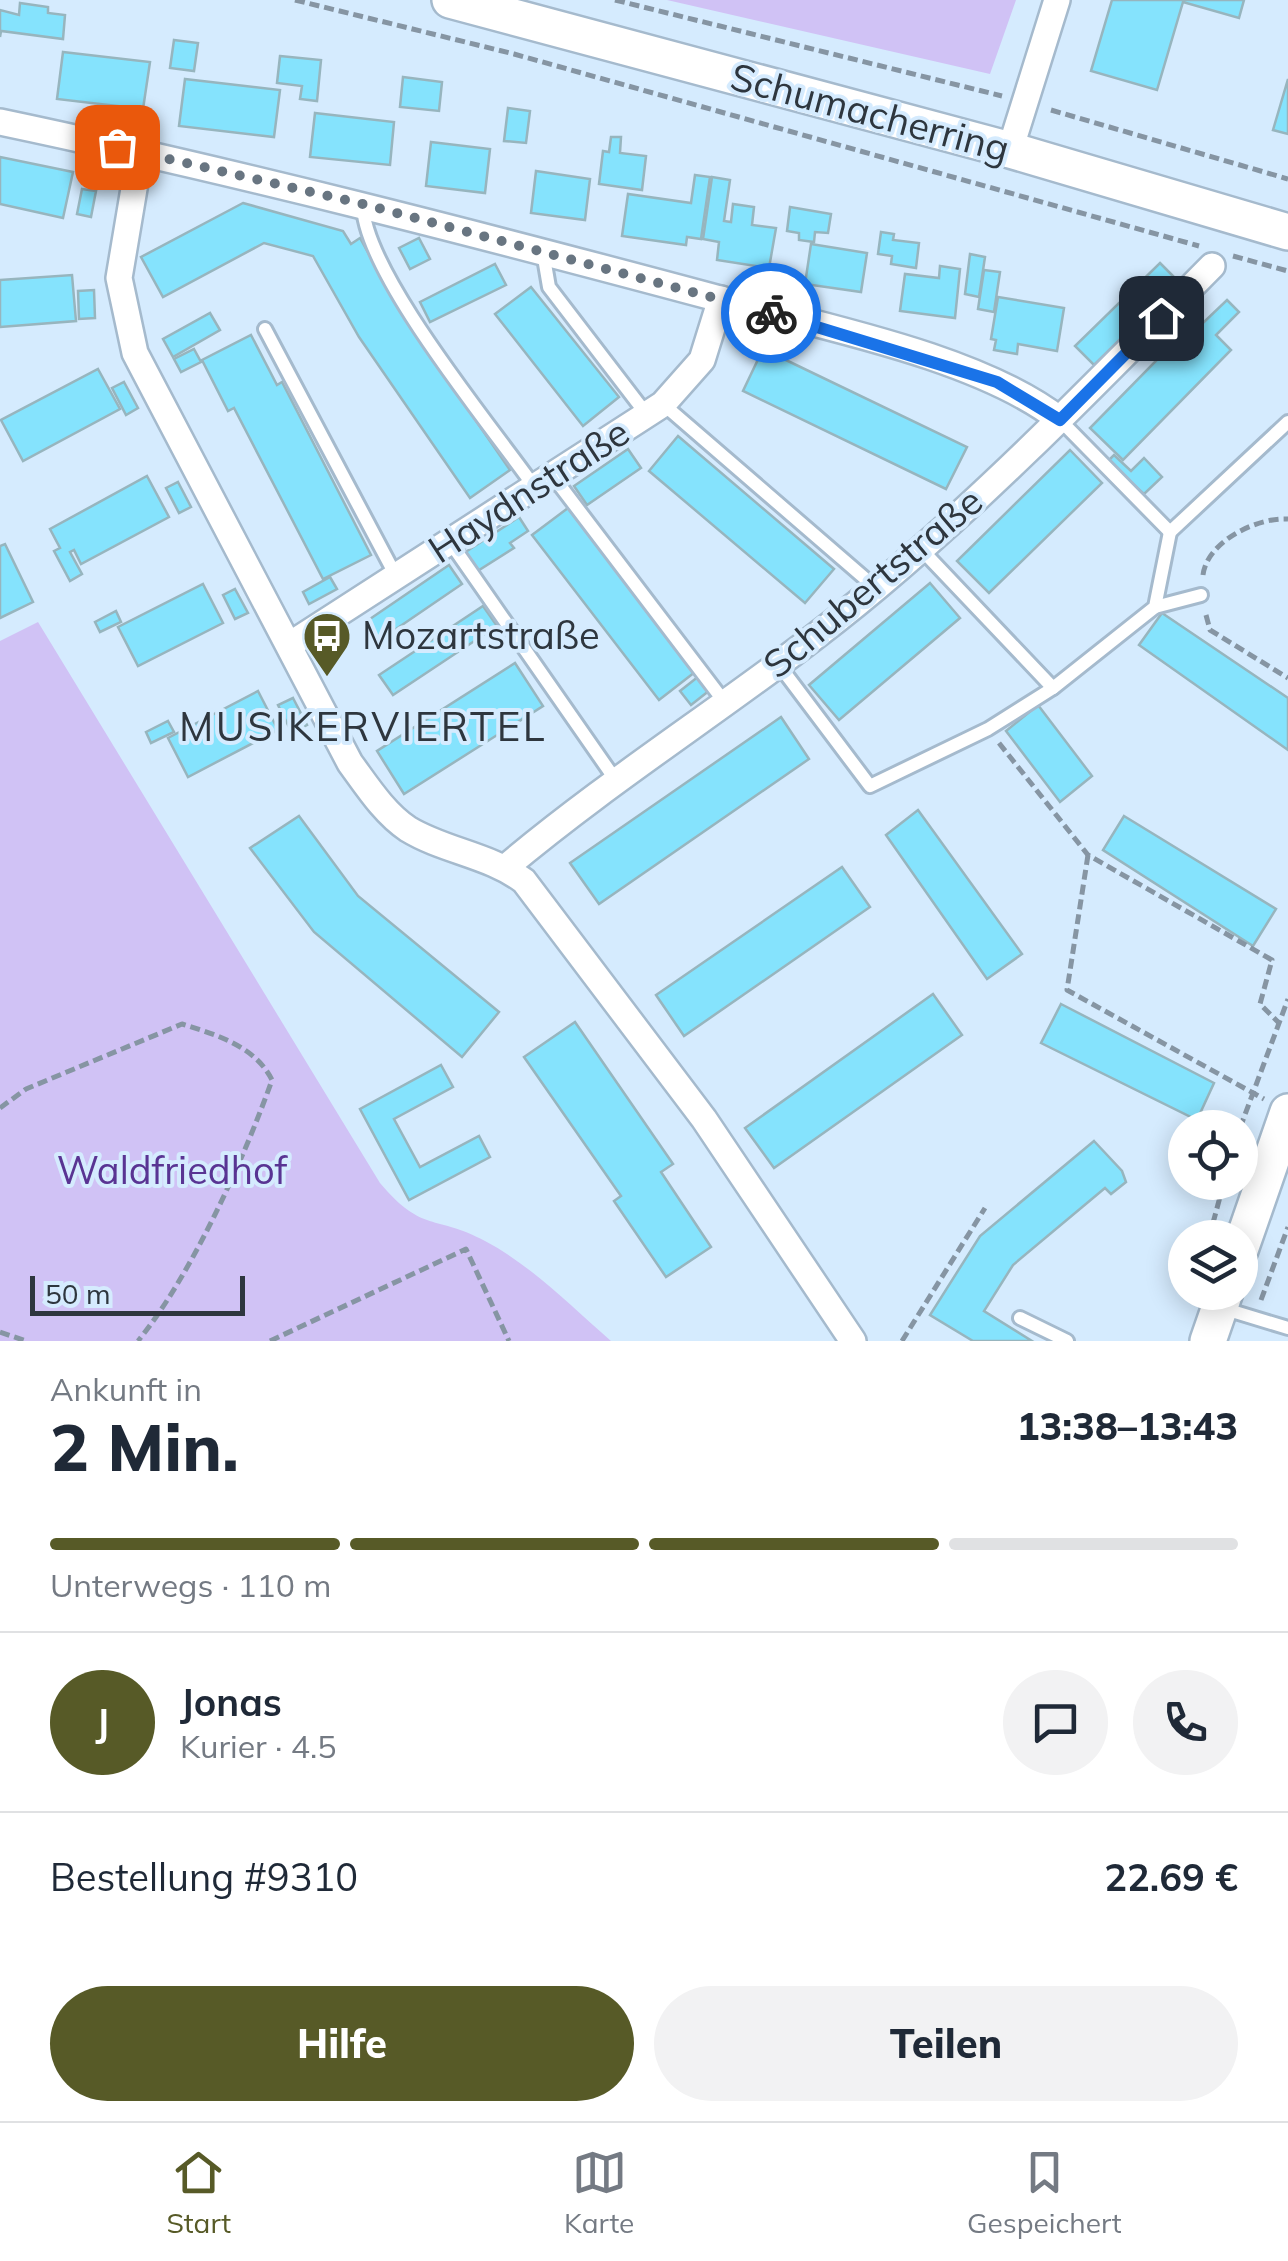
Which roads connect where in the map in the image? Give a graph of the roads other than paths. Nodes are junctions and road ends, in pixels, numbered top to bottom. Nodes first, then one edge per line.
1 (450, 0) edge
2 (1057, 0) edge
3 (0, 122) edge
4 (1010, 150) junction
5 (140, 153) junction
6 (363, 204) junction
7 (1288, 232) edge
8 (543, 251) junction
9 (1213, 256) road end
10 (721, 299) junction
11 (265, 329) dead end
12 (655, 410) junction
13 (1060, 420) junction
14 (1288, 422) edge
15 (542, 480) junction
16 (1170, 532) junction
17 (450, 542) junction
18 (921, 549) junction
19 (397, 578) junction
20 (876, 588) junction
21 (1201, 595) road end
22 (1155, 607) junction
23 (290, 644) junction
24 (780, 664) junction
25 (1053, 688) junction
26 (726, 704) junction
27 (617, 782) junction
28 (506, 867) junction
29 (1288, 1113) edge
30 (1251, 1220) edge
31 (1219, 1310) edge
32 (1240, 1310) edge
33 (1020, 1318) dead end
34 (1288, 1328) edge
35 (852, 1341) edge
36 (1068, 1341) edge
37 (1208, 1341) edge

1 - 4 main road, Schumacherring
2 - 4 street
3 - 5 street
4 - 7 main road, Schumacherring
5 - 6 street
5 - 23 street
6 - 8 street
6 - 15 lane
8 - 10 street
8 - 12 lane
9 - 13 street, Schubertstraße
10 - 12 street, Haydnstraße
10 - 13 street
11 - 19 lane
12 - 15 street, Haydnstraße
12 - 20 lane
13 - 16 lane
13 - 18 street, Schubertstraße
14 - 16 lane
15 - 17 street, Haydnstraße
15 - 26 lane
16 - 22 lane
17 - 19 street, Haydnstraße
17 - 27 lane
18 - 20 street, Schubertstraße
18 - 25 lane
19 - 23 street, Haydnstraße
20 - 24 street, Schubertstraße
21 - 22 lane
22 - 25 lane
23 - 28 street
24 - 25 lane
24 - 26 street, Schubertstraße
26 - 27 street, Schubertstraße
27 - 28 street, Schubertstraße
28 - 35 street
29 - 30 main road
31 - 37 main road
32 - 34 lane
33 - 36 lane

